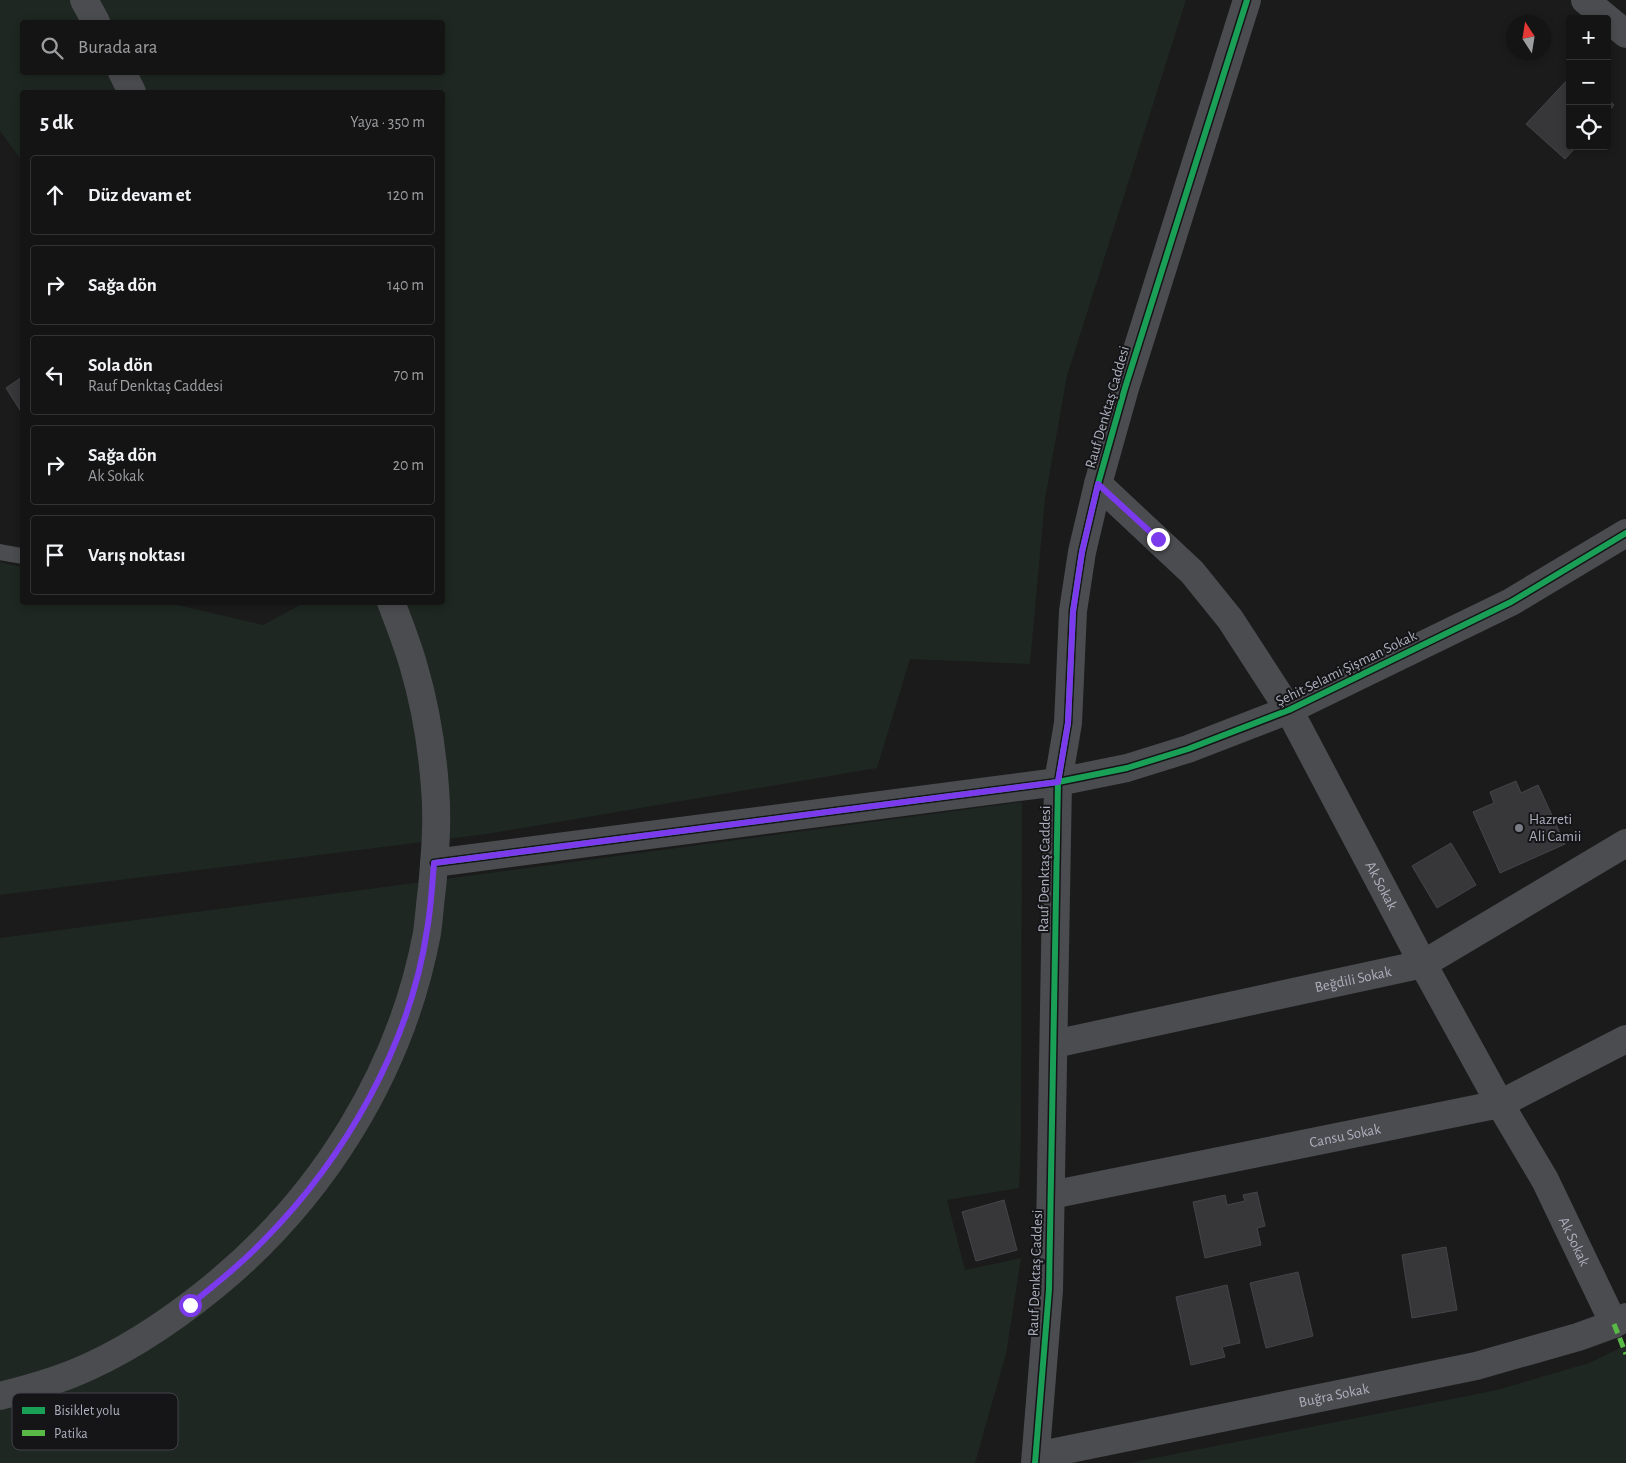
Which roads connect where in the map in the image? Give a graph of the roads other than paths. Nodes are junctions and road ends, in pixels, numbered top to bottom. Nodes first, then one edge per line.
1 (84, 0) edge
2 (1247, 0) edge
3 (1585, 0) edge
4 (95, 20) edge
5 (1626, 34) edge
6 (124, 75) edge
7 (131, 90) edge
8 (1098, 484) junction
9 (1626, 533) edge
10 (0, 552) edge
11 (20, 556) edge
12 (392, 605) edge
13 (1289, 710) junction
14 (1058, 782) junction
15 (1626, 843) edge
16 (434, 863) junction
17 (1422, 964) junction
18 (1626, 1039) edge
19 (1054, 1044) junction
20 (1500, 1104) junction
21 (1051, 1195) junction
22 (1620, 1321) edge
23 (0, 1396) edge
24 (1035, 1459) edge

1 - 4 street
2 - 8 street, Rauf Denktaş Caddesi
3 - 5 street
6 - 7 street
8 - 13 street, Ak Sokak
8 - 14 street, Rauf Denktaş Caddesi
9 - 13 street, Şehit Selami Şişman Sokak
10 - 11 lane
12 - 16 street
13 - 14 street, Şehit Selami Şişman Sokak
13 - 17 street, Ak Sokak
14 - 16 street, Şehit Selami Şişman Sokak
14 - 19 street, Rauf Denktaş Caddesi
15 - 17 street, Beğdili Sokak
16 - 23 street
17 - 19 street, Beğdili Sokak
17 - 20 street, Ak Sokak
18 - 20 street, Cansu Sokak
19 - 21 street, Rauf Denktaş Caddesi
20 - 21 street, Cansu Sokak
20 - 22 street, Ak Sokak
21 - 24 street, Rauf Denktaş Caddesi
22 - 24 street, Buğra Sokak

